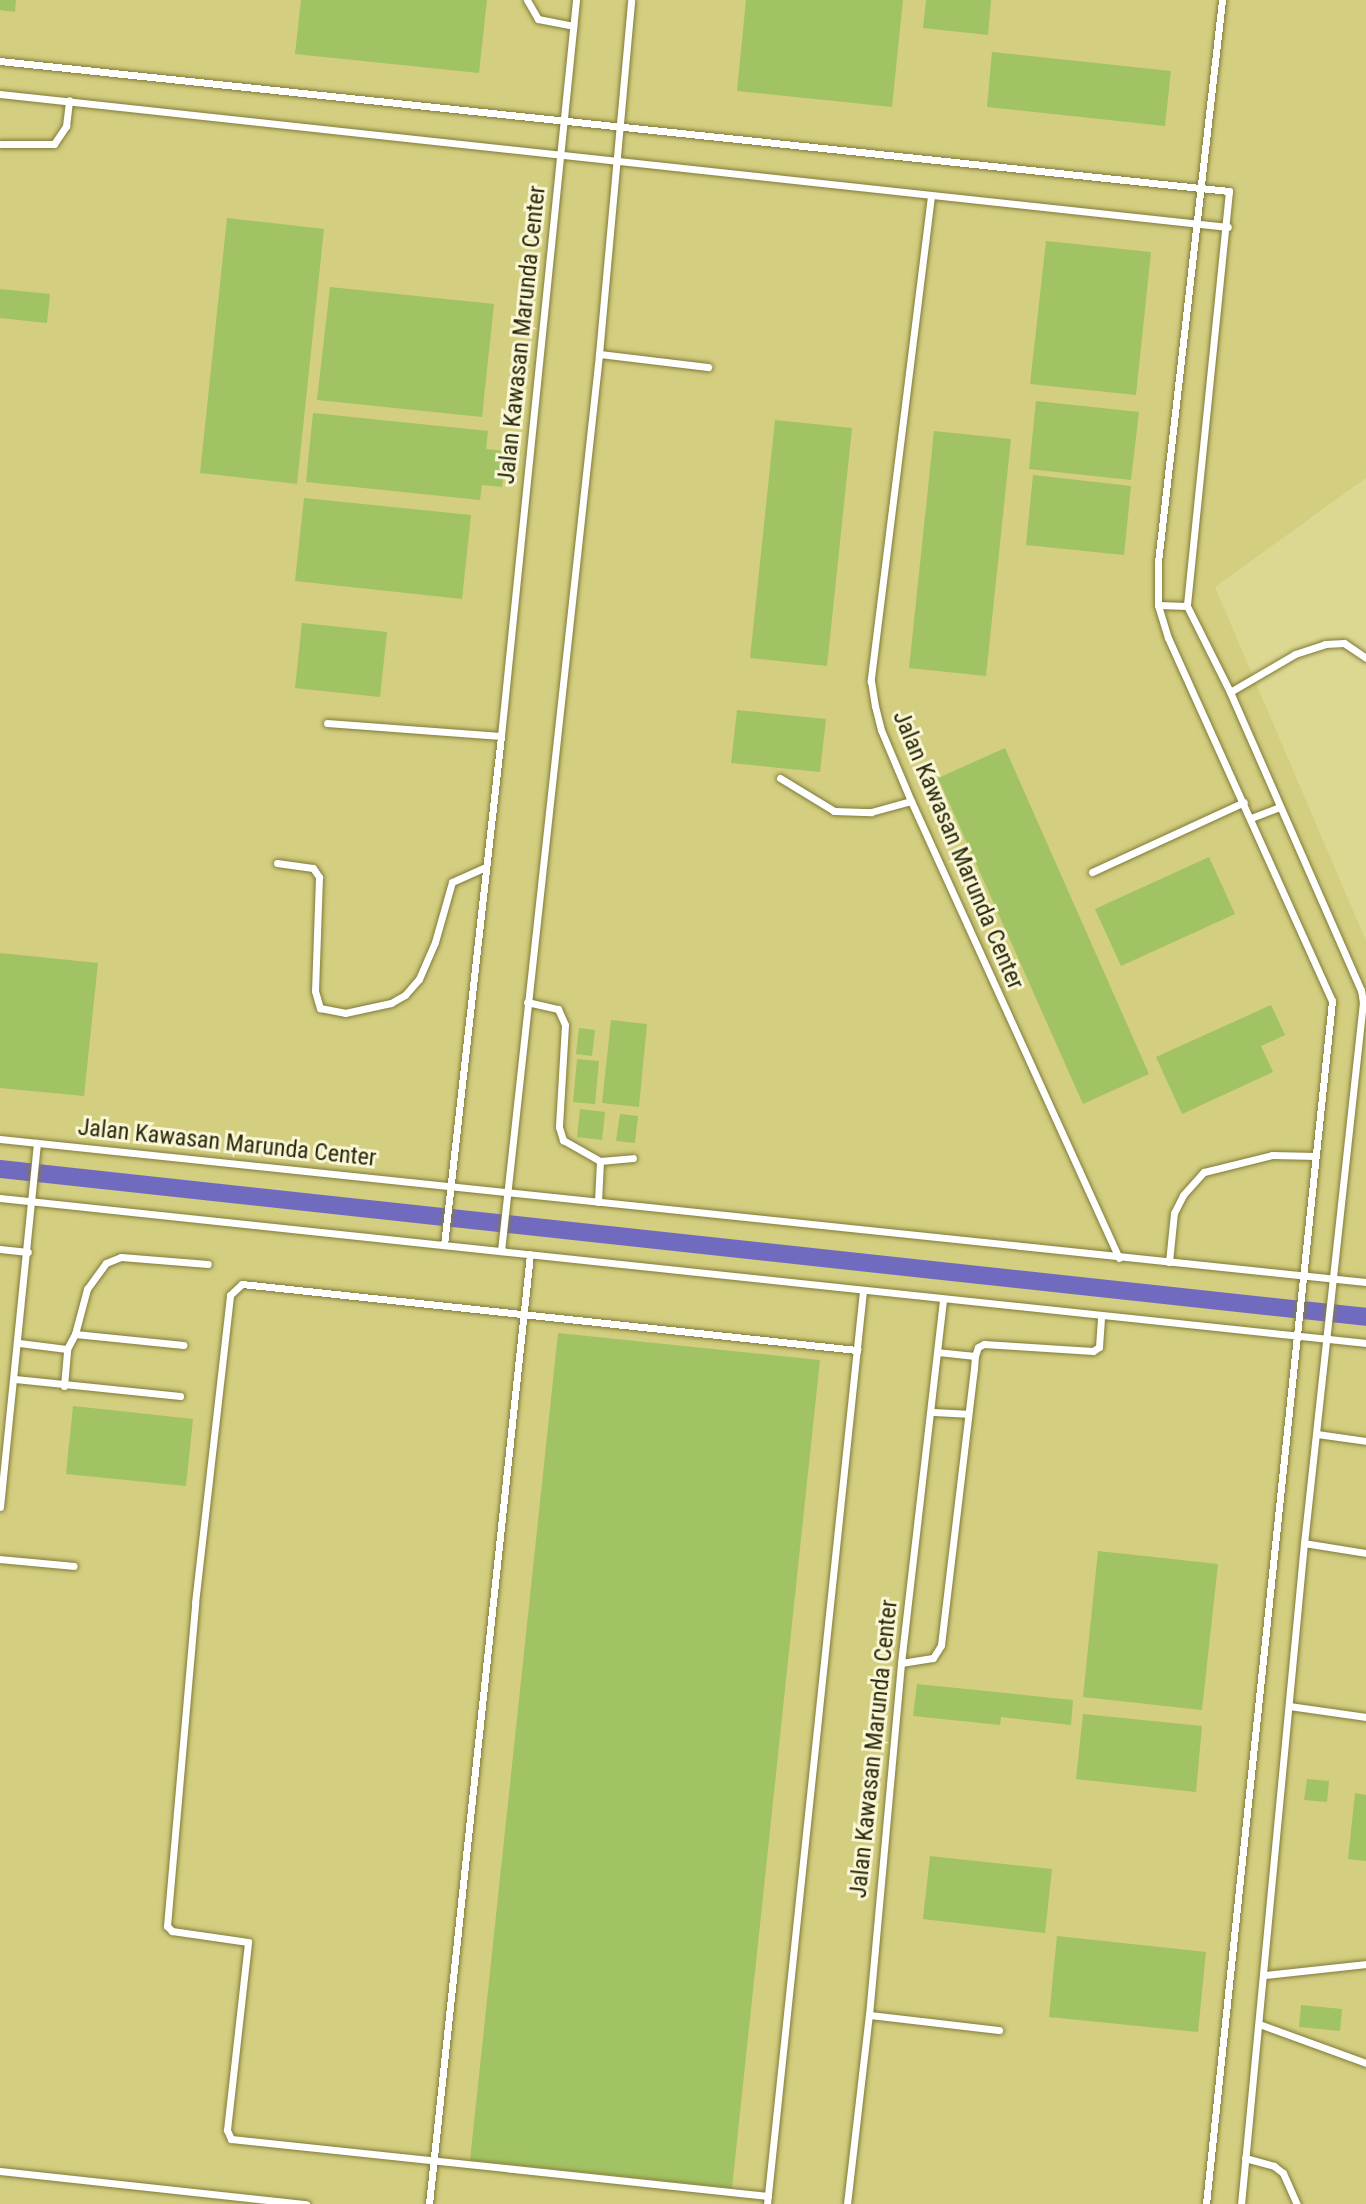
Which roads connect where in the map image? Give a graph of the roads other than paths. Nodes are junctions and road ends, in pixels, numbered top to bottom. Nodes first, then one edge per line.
1 (527, 0) edge
2 (576, 0) edge
3 (631, 0) edge
4 (1222, 0) edge
5 (573, 26) junction
6 (0, 61) edge
7 (0, 94) edge
8 (69, 100) junction
9 (564, 121) junction
10 (618, 127) junction
11 (0, 144) edge
12 (560, 155) junction
13 (614, 161) junction
14 (1201, 188) junction
15 (931, 196) junction
16 (1197, 224) junction
17 (1228, 227) junction
18 (599, 354) junction
19 (708, 367) dead end
20 (1158, 605) junction
21 (1187, 606) junction
22 (1366, 658) edge
23 (1230, 692) junction
24 (327, 723) dead end
25 (501, 736) junction
26 (780, 778) dead end
27 (911, 801) junction
28 (1244, 802) junction
29 (1279, 807) junction
30 (1251, 818) junction
31 (277, 863) dead end
32 (484, 868) junction
33 (1092, 872) dead end
34 (527, 1002) junction
35 (1356, 1075) junction
36 (1366, 1076) edge
37 (0, 1139) edge
38 (37, 1146) junction
39 (1316, 1156) junction
40 (633, 1158) dead end
41 (600, 1161) junction
42 (450, 1190) junction
43 (507, 1196) junction
44 (0, 1198) edge
45 (31, 1198) junction
46 (598, 1202) junction
47 (445, 1242) junction
48 (501, 1248) junction
49 (0, 1249) edge
50 (28, 1252) junction
51 (530, 1254) junction
52 (1119, 1258) junction
53 (1169, 1262) junction
54 (208, 1264) dead end
55 (1303, 1276) junction
56 (1366, 1282) edge
57 (1333, 1283) junction
58 (863, 1290) junction
59 (943, 1299) junction
60 (524, 1314) junction
61 (1101, 1316) junction
62 (75, 1334) junction
63 (1297, 1335) junction
64 (1328, 1339) junction
65 (19, 1343) junction
66 (1366, 1343) edge
67 (183, 1345) dead end
68 (67, 1349) junction
69 (857, 1350) junction
70 (938, 1352) junction
71 (975, 1356) junction
72 (15, 1379) junction
73 (64, 1386) junction
74 (180, 1396) dead end
75 (932, 1412) junction
76 (968, 1414) junction
77 (1317, 1434) junction
78 (1366, 1441) edge
79 (0, 1507) edge
80 (1304, 1543) junction
81 (1366, 1553) edge
82 (0, 1559) edge
83 (74, 1566) dead end
84 (901, 1663) junction
85 (1289, 1706) junction
86 (1366, 1717) edge
87 (1366, 1964) edge
88 (1265, 1975) junction
89 (869, 2015) junction
90 (1259, 2024) junction
91 (999, 2030) dead end
92 (1366, 2063) edge
93 (435, 2158) junction
94 (1245, 2158) junction
95 (0, 2171) edge
96 (768, 2200) edge
97 (306, 2204) edge
98 (429, 2204) edge
99 (847, 2204) edge
100 (1206, 2204) edge
101 (1241, 2204) edge
102 (1297, 2204) edge

1 - 5 lane
2 - 5 lane, Jalan Kawasan Marunda Center
3 - 10 lane
4 - 14 lane
5 - 9 lane, Jalan Kawasan Marunda Center
6 - 9 lane
7 - 8 lane, Jalan Kawasan Marunda Center
8 - 11 lane
8 - 12 lane, Jalan Kawasan Marunda Center
9 - 10 lane
9 - 12 lane, Jalan Kawasan Marunda Center
10 - 13 lane
10 - 14 lane
12 - 13 lane, Jalan Kawasan Marunda Center
12 - 25 lane, Jalan Kawasan Marunda Center
13 - 15 lane, Jalan Kawasan Marunda Center
13 - 18 lane
14 - 16 lane
14 - 17 lane
15 - 16 lane, Jalan Kawasan Marunda Center
15 - 27 lane, Jalan Kawasan Marunda Center
16 - 17 lane, Jalan Kawasan Marunda Center
16 - 20 lane
17 - 21 lane
18 - 19 lane
18 - 34 lane
20 - 21 lane
20 - 28 lane
21 - 23 lane
22 - 23 lane
23 - 29 lane
24 - 25 lane
25 - 32 lane, Jalan Kawasan Marunda Center
26 - 27 lane
27 - 52 lane, Jalan Kawasan Marunda Center
28 - 30 lane
28 - 33 lane
29 - 30 lane
29 - 35 lane
30 - 39 lane
31 - 32 lane
32 - 42 lane, Jalan Kawasan Marunda Center
34 - 41 lane
34 - 43 lane
35 - 36 lane
35 - 57 lane
37 - 38 lane, Jalan Kawasan Marunda Center
38 - 42 lane, Jalan Kawasan Marunda Center
38 - 45 lane
39 - 53 lane
39 - 55 lane
40 - 41 lane
41 - 46 lane
42 - 43 lane, Jalan Kawasan Marunda Center
42 - 47 lane, Jalan Kawasan Marunda Center
43 - 46 lane, Jalan Kawasan Marunda Center
43 - 48 lane
44 - 45 lane
45 - 47 lane
45 - 50 lane
46 - 52 lane, Jalan Kawasan Marunda Center
47 - 48 lane
48 - 51 lane
49 - 50 lane
50 - 65 lane
51 - 58 lane
51 - 60 lane
52 - 53 lane, Jalan Kawasan Marunda Center
53 - 55 lane, Jalan Kawasan Marunda Center
54 - 62 lane
55 - 57 lane, Jalan Kawasan Marunda Center
55 - 63 lane
56 - 57 lane, Jalan Kawasan Marunda Center
57 - 64 lane
58 - 59 lane
58 - 69 lane
59 - 61 lane
59 - 70 lane, Jalan Kawasan Marunda Center
60 - 69 lane
60 - 93 lane
60 - 93 lane
61 - 63 lane
61 - 71 lane
62 - 67 lane
62 - 68 lane
63 - 64 lane
63 - 100 lane
64 - 66 lane
64 - 77 lane
65 - 68 lane
65 - 72 lane
68 - 73 lane
69 - 96 lane
70 - 71 lane
70 - 75 lane, Jalan Kawasan Marunda Center
71 - 76 lane
72 - 73 lane
72 - 79 lane
73 - 74 lane
75 - 76 lane
75 - 84 lane, Jalan Kawasan Marunda Center
76 - 84 lane
77 - 78 lane
77 - 80 lane
80 - 81 lane
80 - 85 lane
82 - 83 lane
84 - 89 lane, Jalan Kawasan Marunda Center
85 - 86 lane
85 - 88 lane
87 - 88 lane
88 - 90 lane
89 - 91 lane
89 - 99 lane, Jalan Kawasan Marunda Center
90 - 92 lane
90 - 94 lane
93 - 96 lane
93 - 98 lane
94 - 101 lane
94 - 102 lane
95 - 97 lane

